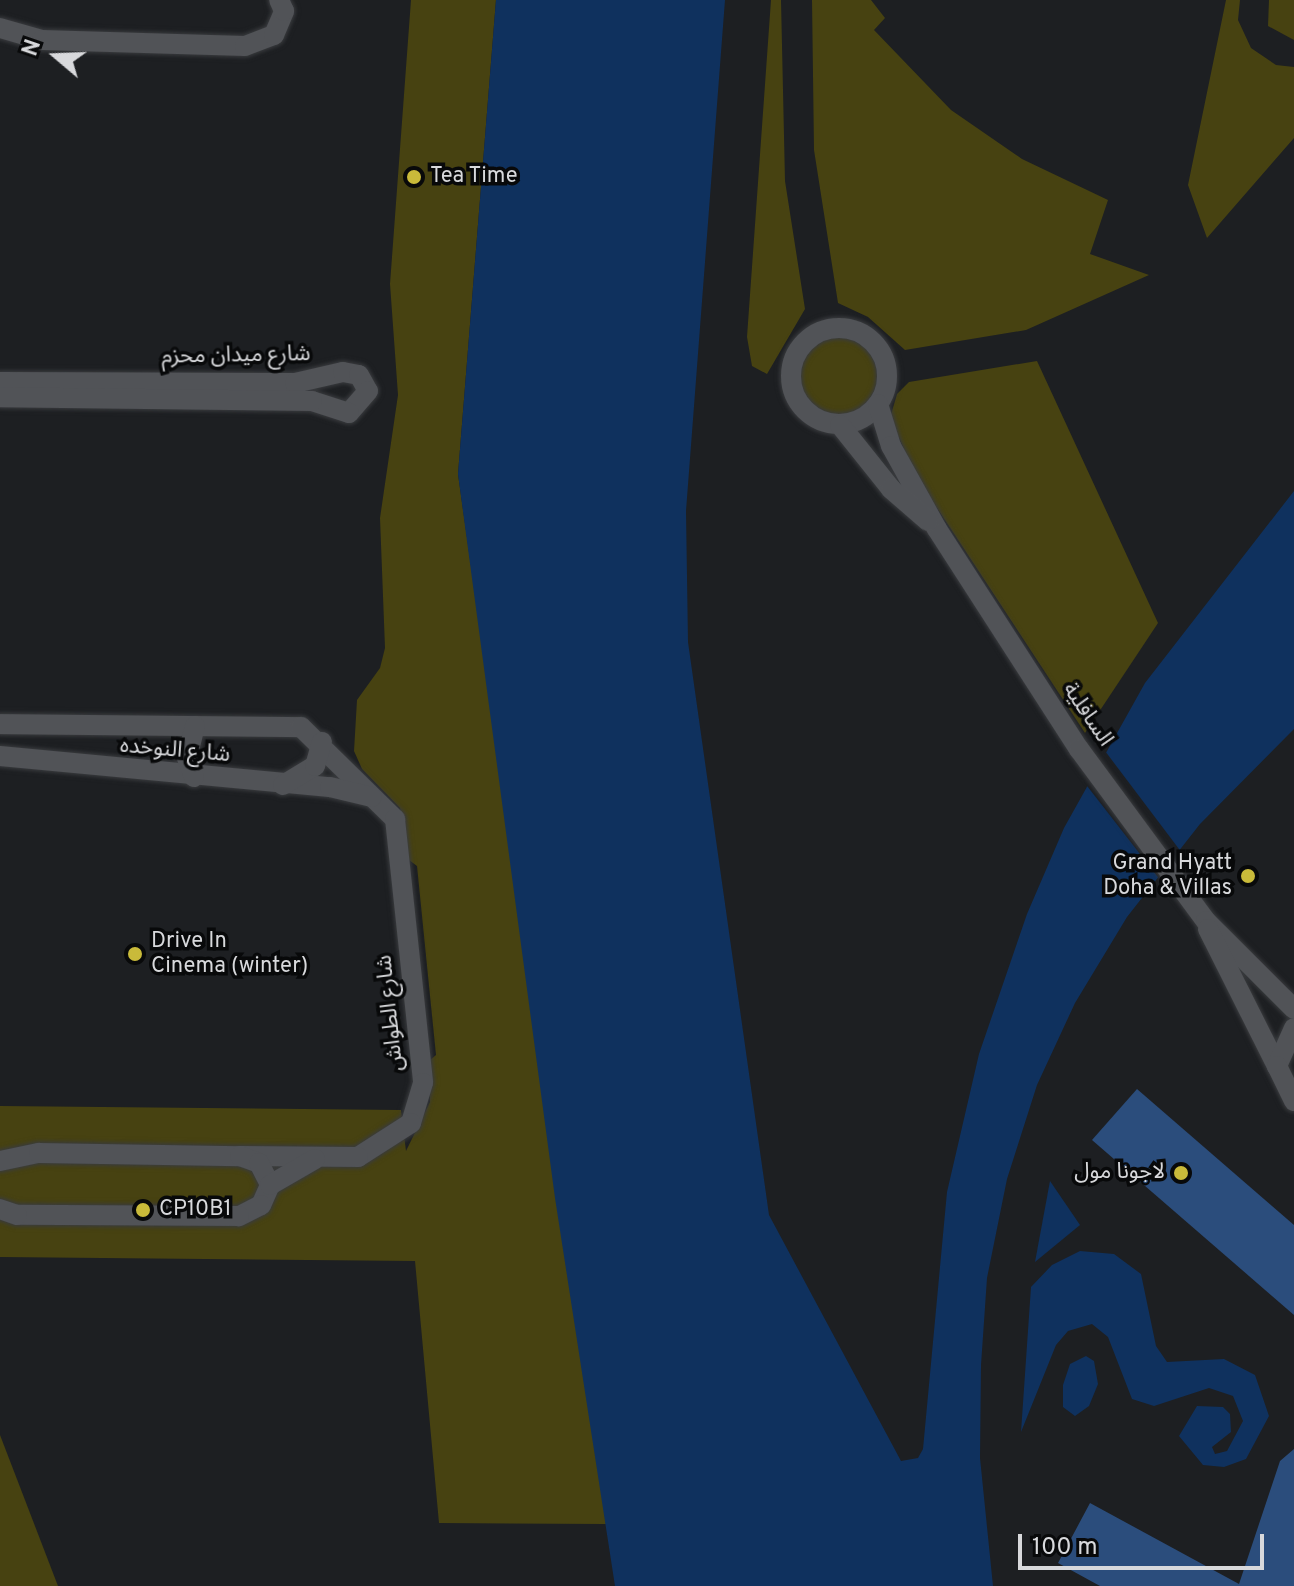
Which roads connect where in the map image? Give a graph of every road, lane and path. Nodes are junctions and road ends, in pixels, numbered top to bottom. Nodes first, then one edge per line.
1 (279, 0) edge
2 (0, 28) edge
3 (0, 382) edge
4 (0, 397) edge
5 (878, 404) junction
6 (840, 425) junction
7 (937, 529) junction
8 (0, 724) edge
9 (195, 726) junction
10 (301, 727) joint
11 (322, 742) junction
12 (0, 756) edge
13 (194, 777) junction
14 (283, 785) junction
15 (379, 799) junction
16 (1206, 921) junction
17 (1294, 1009) edge
18 (1294, 1028) edge
19 (1277, 1066) junction
20 (1294, 1101) edge
21 (240, 1156) junction
22 (319, 1158) junction
23 (0, 1161) edge
24 (270, 1185) junction
25 (0, 1209) edge

1 - 2 street
3 - 4 street, شارع ميدان محزم
5 - 6 street
5 - 6 street
5 - 7 street, السافلية
6 - 7 street, السافلية
7 - 16 street, السافلية
8 - 9 street, شارع النوخده
9 - 10 street, شارع النوخده
9 - 13 street
10 - 11 street, شارع الطواش
11 - 14 street
11 - 15 street, شارع الطواش
12 - 13 street, شارع النوخده
13 - 14 street, شارع النوخده
14 - 15 street
15 - 22 street, شارع الطواش
16 - 17 street, السافلية
16 - 19 street, السافلية
18 - 19 street
19 - 20 street, السافلية
21 - 22 street, شارع الطواش
21 - 23 street, شارع الطواش
21 - 24 street
22 - 24 street, شارع الطواش
24 - 25 street, شارع الطواش

